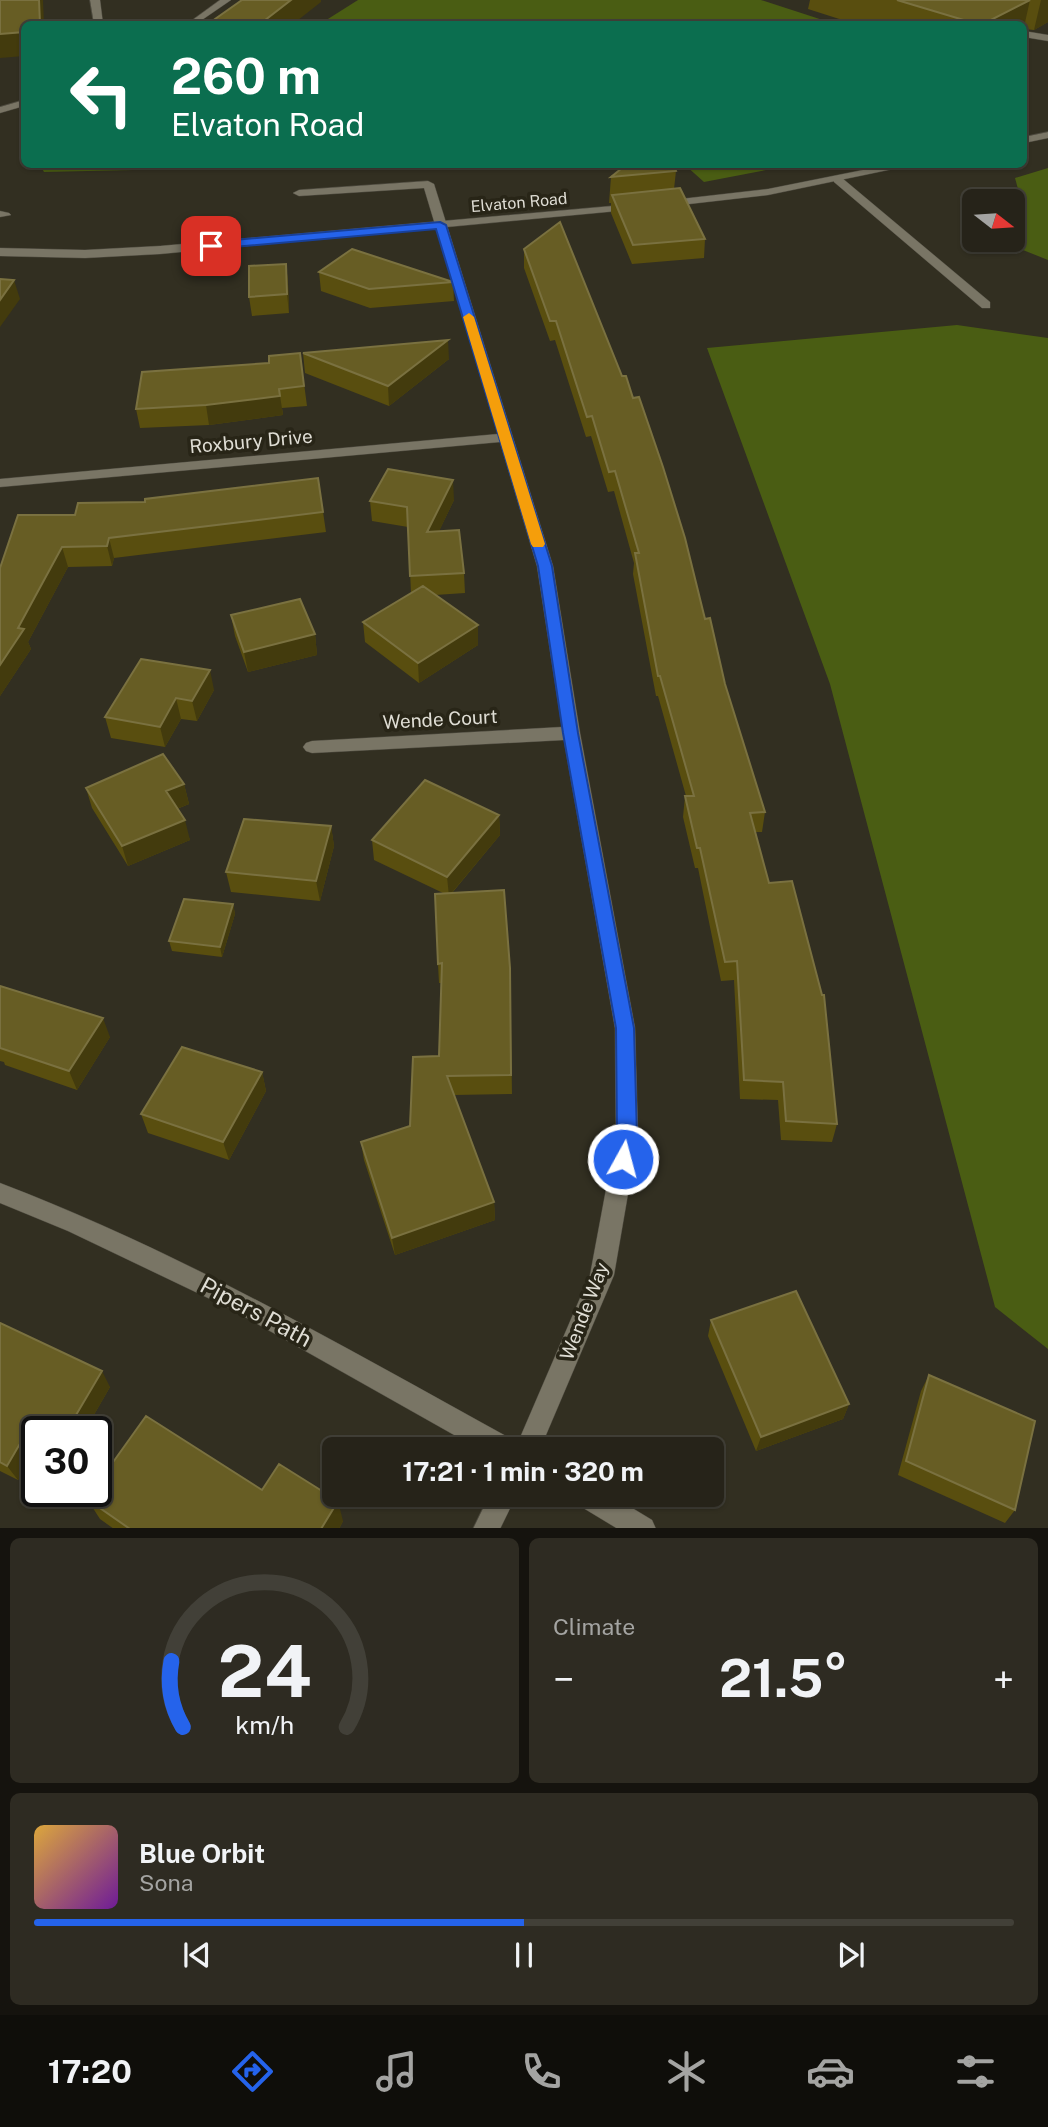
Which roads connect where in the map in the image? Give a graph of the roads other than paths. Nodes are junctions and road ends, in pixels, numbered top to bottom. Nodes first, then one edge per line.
1 (95, 0) edge
2 (226, 0) edge
3 (99, 21) edge
4 (195, 21) edge
5 (1027, 34) edge
6 (1048, 38) edge
7 (21, 104) edge
8 (0, 110) edge
9 (1048, 135) edge
10 (1027, 139) edge
11 (894, 168) edge
12 (838, 180) junction
13 (299, 193) dead end
14 (440, 225) junction
15 (0, 252) edge
16 (986, 305) dead end
17 (506, 436) junction
18 (0, 483) edge
19 (571, 733) junction
20 (312, 747) dead end
21 (0, 1192) edge
22 (482, 1437) edge
23 (532, 1437) edge
24 (497, 1507) edge
25 (607, 1507) edge
26 (486, 1528) edge
27 (643, 1528) edge

1 - 3 street
2 - 4 street
5 - 6 street
7 - 8 street
9 - 10 street
11 - 12 street, Elvaton Road
12 - 14 street, Elvaton Road
12 - 16 street
13 - 14 street, Wende Way
14 - 15 street, Elvaton Road
14 - 17 street, Wende Way
17 - 18 street, Roxbury Drive
17 - 19 street, Wende Way
19 - 20 street, Wende Court
19 - 23 street, Wende Way
21 - 22 street, Pipers Path
24 - 26 street
25 - 27 street

